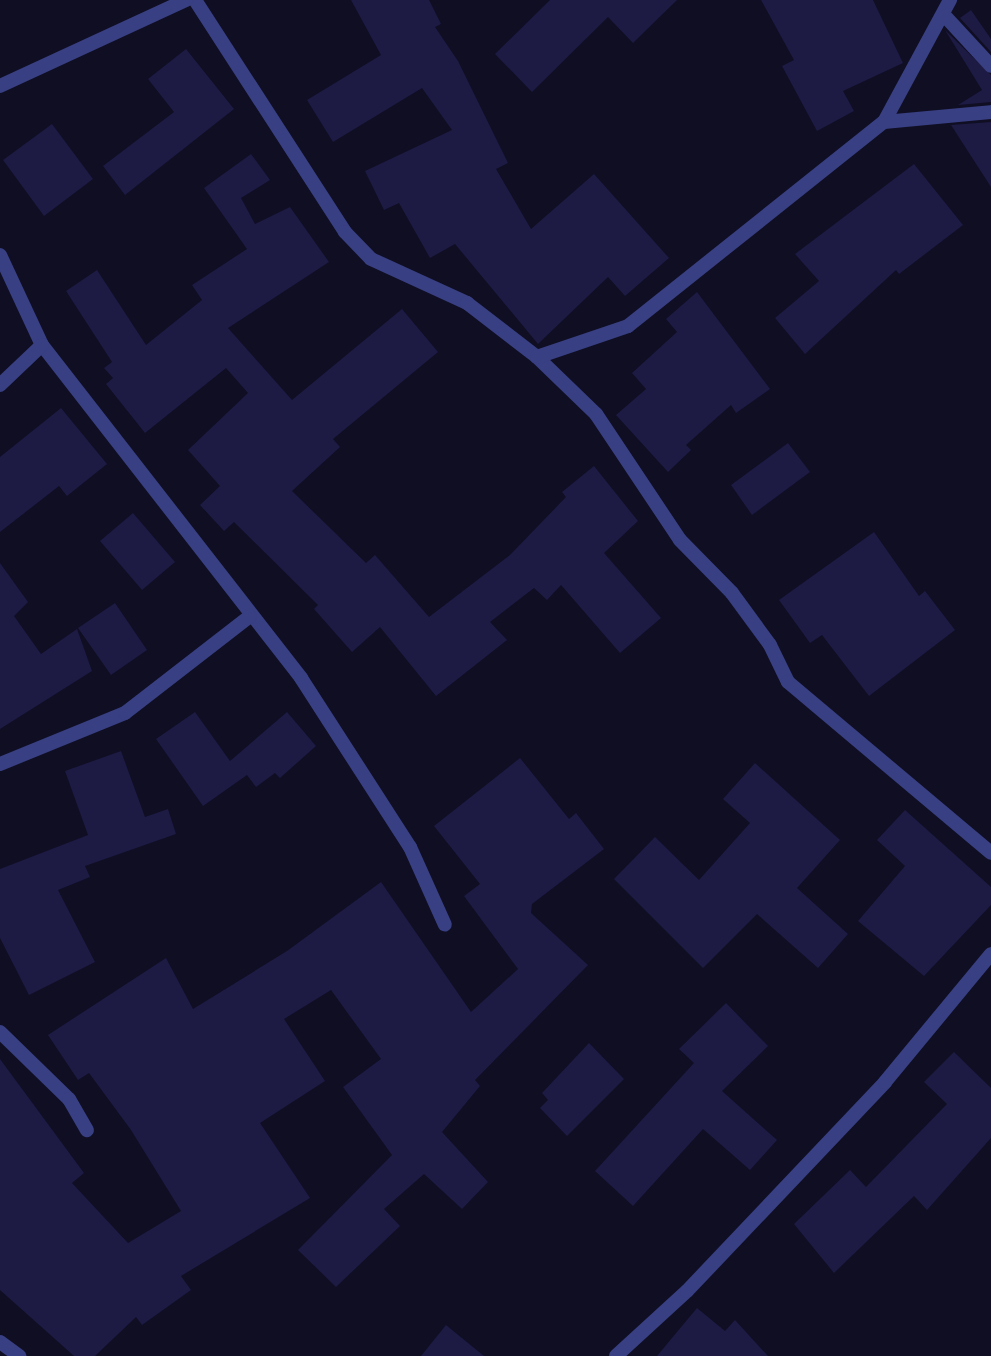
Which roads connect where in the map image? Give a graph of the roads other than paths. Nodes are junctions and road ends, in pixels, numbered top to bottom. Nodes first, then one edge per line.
1 (186, 0) edge
2 (195, 0) edge
3 (950, 0) edge
4 (944, 15) junction
5 (991, 66) edge
6 (0, 86) edge
7 (991, 113) edge
8 (884, 122) junction
9 (0, 256) edge
10 (42, 345) junction
11 (537, 357) junction
12 (0, 385) edge
13 (250, 616) junction
14 (0, 764) edge
15 (991, 853) edge
16 (444, 925) dead end
17 (991, 954) edge
18 (0, 1032) edge
19 (87, 1130) dead end
20 (0, 1342) edge
21 (19, 1356) edge
22 (616, 1356) edge

1 - 6 street
2 - 11 street
3 - 4 street
4 - 5 street
4 - 8 street
7 - 8 street
8 - 11 street
9 - 10 street
10 - 12 street
10 - 13 street
11 - 15 street
13 - 14 street
13 - 16 street
17 - 22 street
18 - 19 street
20 - 21 street

